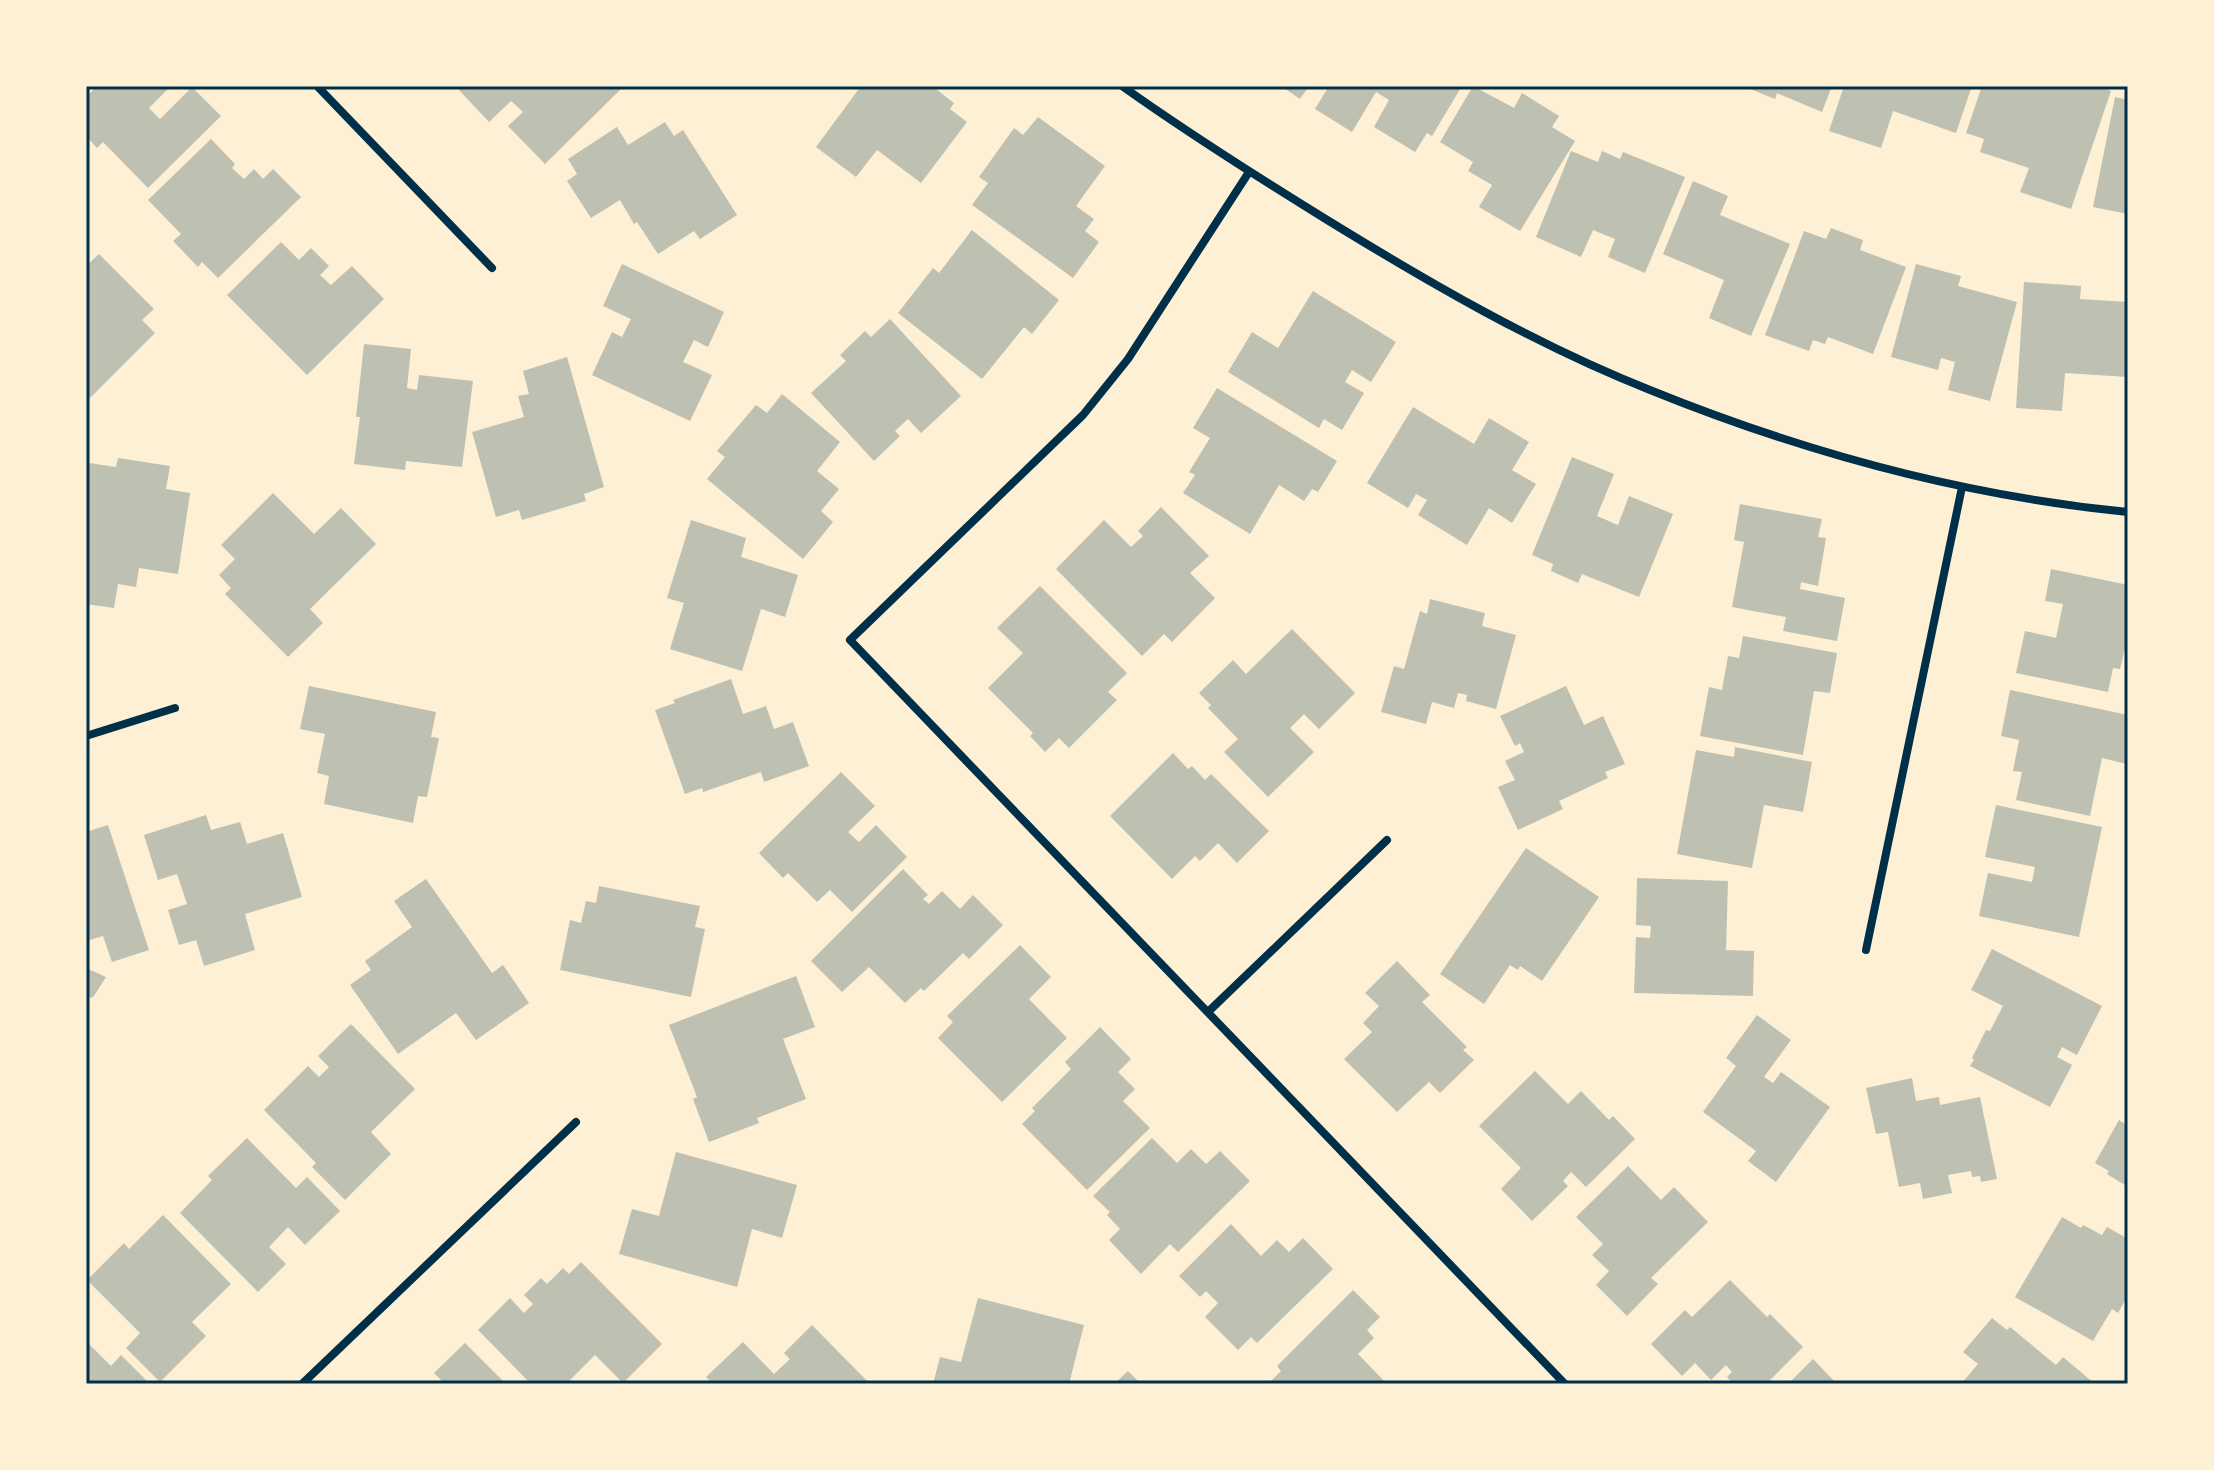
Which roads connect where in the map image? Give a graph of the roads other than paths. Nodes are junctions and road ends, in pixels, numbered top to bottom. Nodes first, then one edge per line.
1 (317, 86) edge
2 (1122, 86) edge
3 (1249, 172) junction
4 (492, 268) dead end
5 (1962, 487) junction
6 (2128, 512) edge
7 (175, 708) dead end
8 (86, 736) edge
9 (1387, 840) dead end
10 (1866, 950) dead end
11 (1208, 1012) junction
12 (576, 1122) dead end
13 (302, 1384) edge
14 (1565, 1384) edge

1 - 4 street
2 - 3 street
3 - 5 street
3 - 11 street
5 - 6 street
5 - 10 street
7 - 8 street
9 - 11 street
11 - 14 street
12 - 13 street

